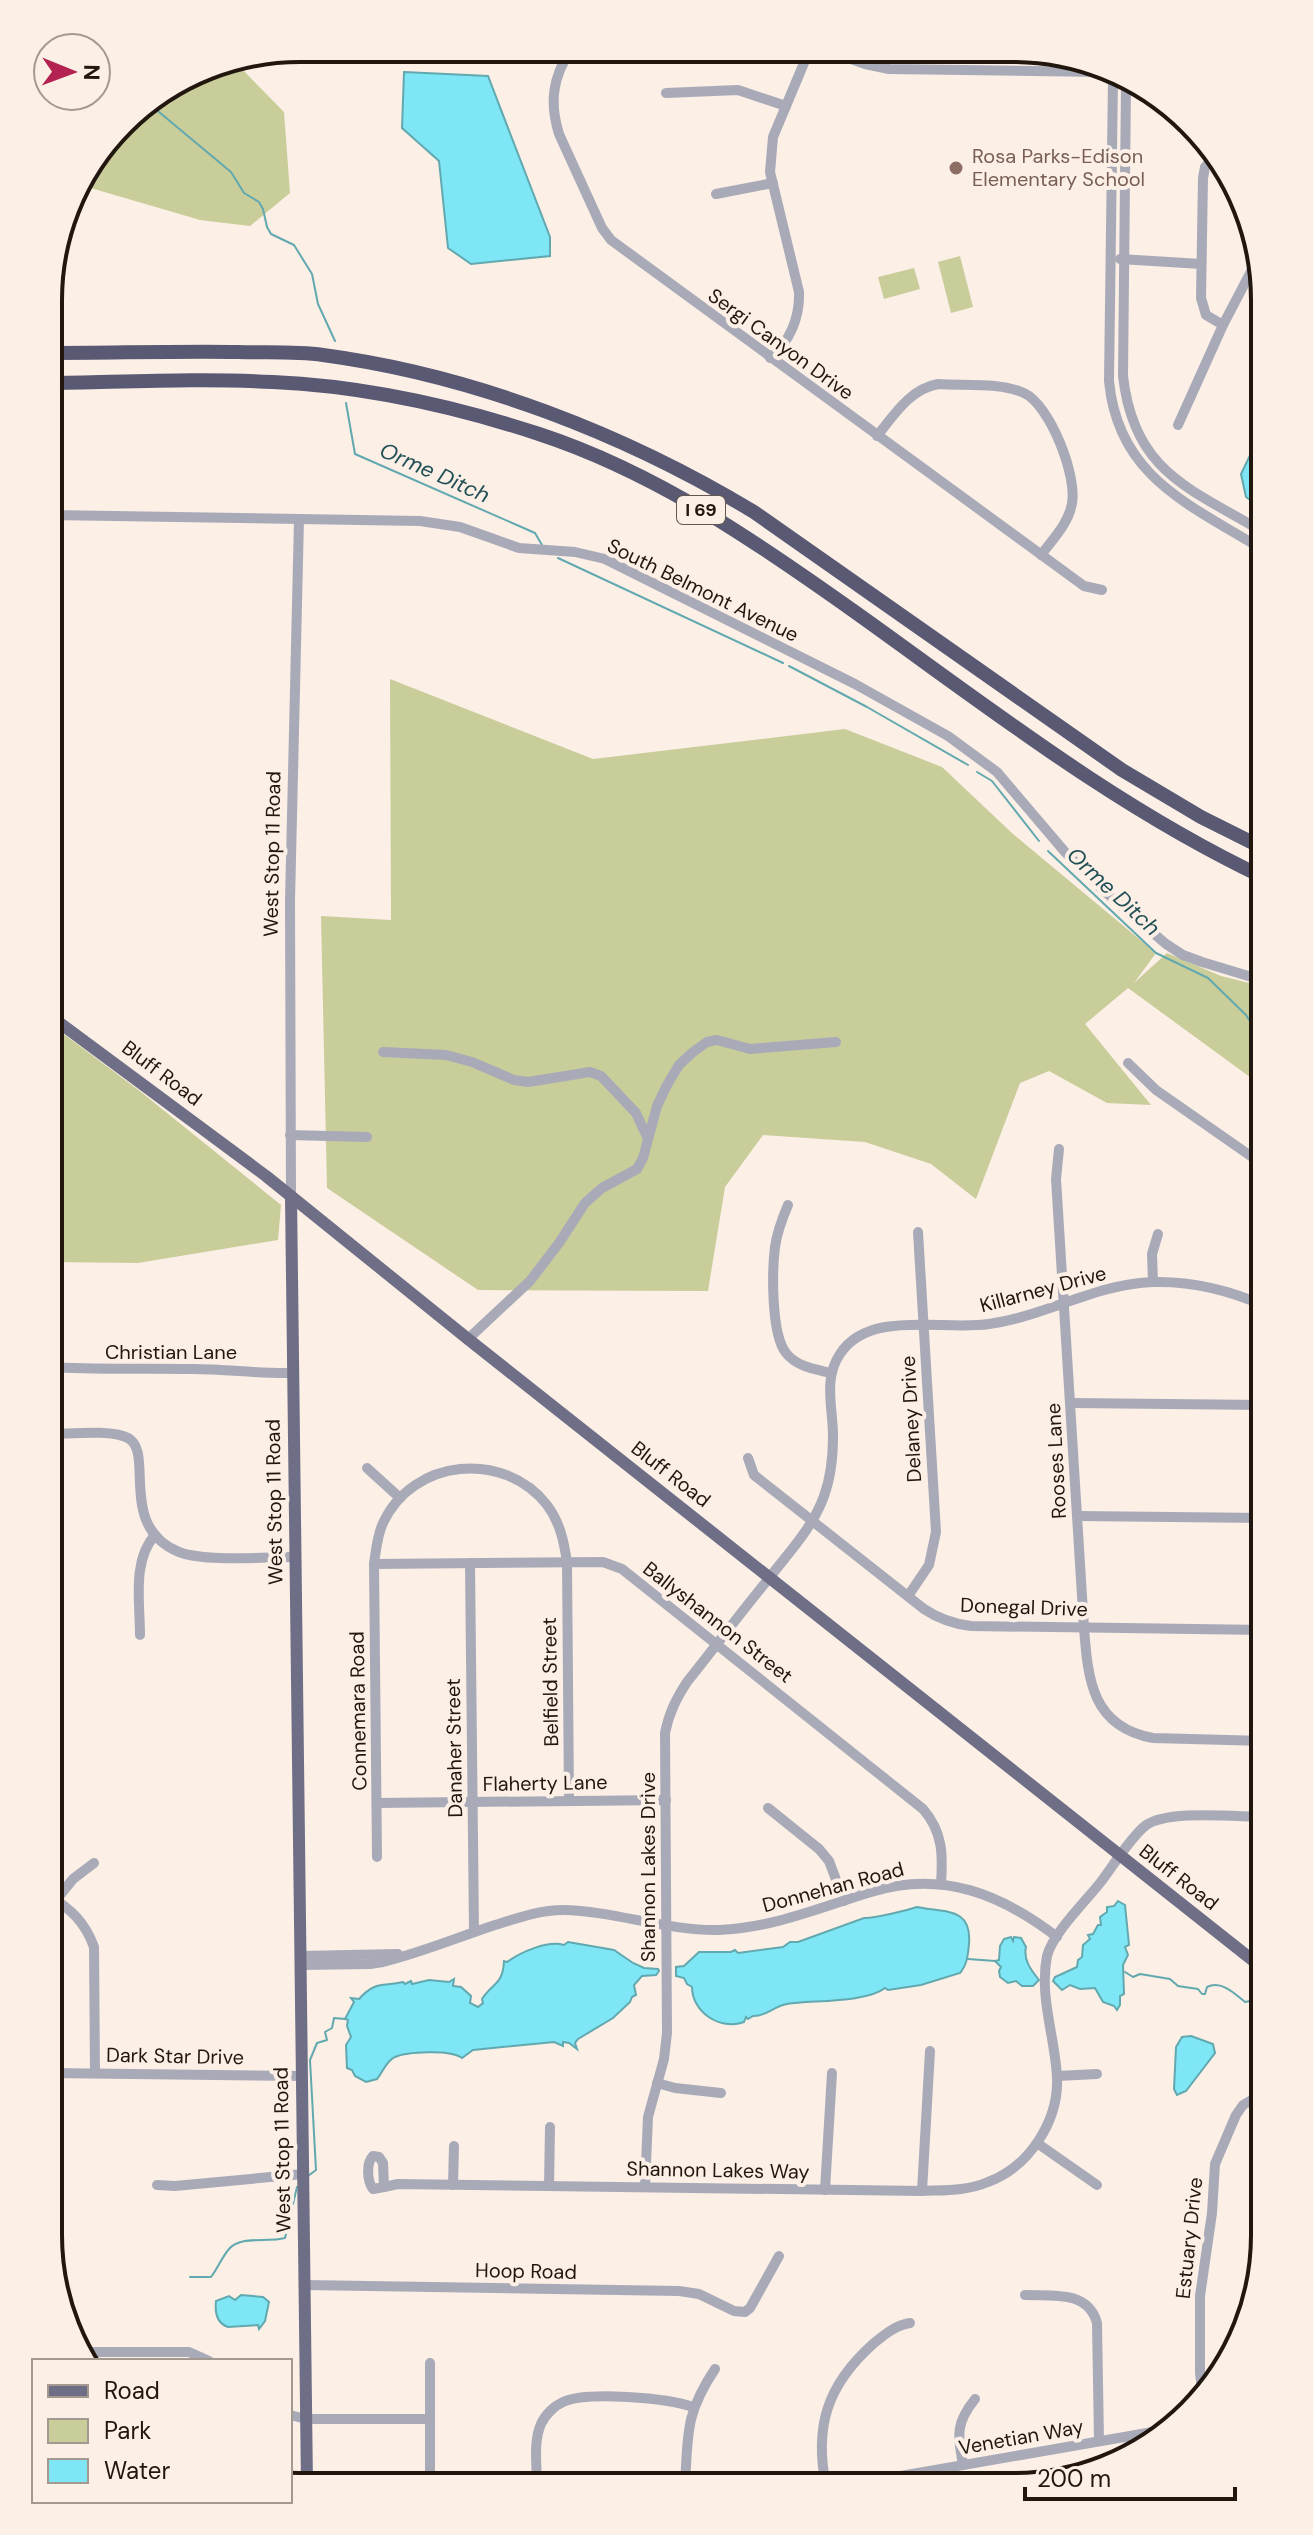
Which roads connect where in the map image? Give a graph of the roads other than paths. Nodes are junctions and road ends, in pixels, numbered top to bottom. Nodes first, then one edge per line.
1 (563, 62) edge
2 (804, 62) edge
3 (859, 62) edge
4 (1078, 72) edge
5 (1113, 85) edge
6 (1126, 91) edge
7 (666, 93) dead end
8 (786, 106) junction
9 (1208, 165) edge
10 (773, 183) junction
11 (716, 194) dead end
12 (1111, 258) junction
13 (1124, 259) junction
14 (1201, 264) junction
15 (1249, 275) edge
16 (1223, 325) junction
17 (62, 353) edge
18 (770, 358) junction
19 (62, 383) edge
20 (1178, 425) dead end
21 (877, 436) junction
22 (62, 515) edge
23 (299, 519) junction
24 (1251, 525) edge
25 (1251, 542) edge
26 (1041, 555) junction
27 (1102, 590) dead end
28 (1251, 842) edge
29 (1251, 870) edge
30 (1251, 976) edge
31 (62, 1025) edge
32 (836, 1042) dead end
33 (383, 1052) dead end
34 (1128, 1063) dead end
35 (290, 1135) junction
36 (367, 1137) dead end
37 (647, 1137) junction
38 (1059, 1149) dead end
39 (1251, 1156) edge
40 (290, 1161) junction
41 (266, 1176) junction
42 (291, 1196) junction
43 (788, 1205) dead end
44 (319, 1219) junction
45 (291, 1230) junction
46 (918, 1232) dead end
47 (1158, 1234) dead end
48 (1153, 1282) junction
49 (1250, 1301) edge
50 (1065, 1305) junction
51 (923, 1326) junction
52 (468, 1339) junction
53 (62, 1368) edge
54 (292, 1373) junction
55 (831, 1373) junction
56 (1071, 1403) junction
57 (1250, 1405) edge
58 (62, 1434) edge
59 (748, 1458) dead end
60 (367, 1468) dead end
61 (400, 1498) junction
62 (1078, 1516) junction
63 (1250, 1518) edge
64 (813, 1519) junction
65 (155, 1535) junction
66 (294, 1557) junction
67 (567, 1562) junction
68 (470, 1563) junction
69 (374, 1564) junction
70 (769, 1577) junction
71 (908, 1596) junction
72 (1084, 1628) junction
73 (1250, 1630) edge
74 (140, 1635) dead end
75 (717, 1644) junction
76 (1250, 1741) edge
77 (666, 1800) junction
78 (569, 1801) junction
79 (473, 1802) junction
80 (377, 1803) junction
81 (768, 1808) dead end
82 (1250, 1817) edge
83 (377, 1857) dead end
84 (1121, 1857) junction
85 (94, 1863) dead end
86 (941, 1884) junction
87 (62, 1889) edge
88 (844, 1901) junction
89 (62, 1905) edge
90 (666, 1927) junction
91 (474, 1932) junction
92 (1057, 1937) junction
93 (1250, 1958) edge
94 (301, 1960) junction
95 (930, 2051) dead end
96 (62, 2073) edge
97 (95, 2073) junction
98 (832, 2073) dead end
99 (1097, 2074) dead end
100 (301, 2076) junction
101 (1057, 2076) junction
102 (657, 2083) junction
103 (721, 2093) dead end
104 (1250, 2101) edge
105 (550, 2127) dead end
106 (1037, 2143) junction
107 (454, 2146) dead end
108 (303, 2174) junction
109 (157, 2185) dead end
110 (453, 2185) junction
111 (1097, 2185) dead end
112 (549, 2186) junction
113 (384, 2187) dead end
114 (645, 2187) junction
115 (825, 2190) junction
116 (922, 2191) junction
117 (779, 2256) dead end
118 (305, 2285) junction
119 (1025, 2295) dead end
120 (910, 2323) dead end
121 (93, 2352) edge
122 (205, 2359) edge
123 (430, 2363) dead end
124 (715, 2369) dead end
125 (1201, 2381) edge
126 (975, 2399) dead end
127 (693, 2407) junction
128 (292, 2416) edge
129 (306, 2419) junction
130 (430, 2419) junction
131 (1144, 2433) edge
132 (1099, 2441) junction
133 (963, 2465) junction
134 (307, 2473) edge
135 (430, 2473) edge
136 (537, 2473) edge
137 (686, 2473) edge
138 (824, 2473) edge
139 (917, 2473) edge

1 - 18 street, Sergi Canyon Drive
2 - 8 street
3 - 4 street
5 - 12 street
6 - 13 street
7 - 8 street
8 - 10 street
9 - 14 street
10 - 11 street
10 - 18 street
12 - 13 street
12 - 25 street
13 - 14 street
13 - 24 street
14 - 16 street
15 - 16 street
16 - 20 street
17 - 28 highway, I 69
18 - 21 street, Sergi Canyon Drive
19 - 29 highway, I 69
21 - 26 street, Sergi Canyon Drive
21 - 26 street
22 - 23 street, South Belmont Avenue
23 - 30 street, South Belmont Avenue
23 - 35 street, West Stop 11 Road
26 - 27 street, Sergi Canyon Drive
31 - 41 main road, Bluff Road
32 - 37 street
33 - 37 street
34 - 39 street
35 - 36 street
35 - 40 street, West Stop 11 Road
37 - 52 street
38 - 50 street, Rooses Lane
40 - 41 street
40 - 42 street, West Stop 11 Road
41 - 42 main road, Bluff Road
42 - 44 main road, Bluff Road
42 - 45 main road, West Stop 11 Road
43 - 55 street
44 - 45 main road
44 - 52 main road, Bluff Road
45 - 54 main road, West Stop 11 Road
46 - 51 street, Delaney Drive
47 - 48 street
48 - 49 street, Killarney Drive
48 - 50 street, Killarney Drive
50 - 51 street, Killarney Drive
50 - 56 street, Rooses Lane
51 - 55 street, Killarney Drive
51 - 71 street, Delaney Drive
52 - 70 main road, Bluff Road
53 - 54 street, Christian Lane
54 - 66 main road, West Stop 11 Road
55 - 64 street
56 - 57 street
56 - 62 street, Rooses Lane
58 - 65 street
59 - 64 street, Donegal Drive
60 - 61 street
61 - 67 street, Belfield Street
61 - 69 street, Connemara Road
62 - 63 street
62 - 72 street, Rooses Lane
64 - 70 street
64 - 71 street, Donegal Drive
65 - 66 street
65 - 74 street
66 - 94 main road, West Stop 11 Road
67 - 68 street, Ballyshannon Street
67 - 75 street, Ballyshannon Street
67 - 78 street, Belfield Street
68 - 69 street, Ballyshannon Street
68 - 79 street, Danaher Street
69 - 80 street, Connemara Road
70 - 75 street, Shannon Lakes Drive
70 - 84 main road, Bluff Road
71 - 72 street, Donegal Drive
72 - 73 street, Donegal Drive
72 - 76 street, Rooses Lane
75 - 77 street, Shannon Lakes Drive
75 - 86 street, Ballyshannon Street
77 - 78 street, Flaherty Lane
77 - 90 street, Shannon Lakes Drive
78 - 79 street, Flaherty Lane
79 - 80 street, Flaherty Lane
79 - 91 street, Danaher Street
80 - 83 street, Connemara Road
81 - 88 street
82 - 84 street
84 - 92 street
84 - 93 main road, Bluff Road
85 - 87 street
86 - 88 street, Donnehan Road
86 - 92 street, Donnehan Road
88 - 90 street, Donnehan Road
89 - 97 street
90 - 91 street, Donnehan Road
90 - 102 street, Shannon Lakes Drive
91 - 94 street, Donnehan Road
92 - 101 street
94 - 100 main road, West Stop 11 Road
95 - 116 street
96 - 97 street, Dark Star Drive
97 - 100 street, Dark Star Drive
98 - 115 street
99 - 101 street
100 - 108 main road, West Stop 11 Road
101 - 106 street
102 - 103 street
102 - 114 street, Shannon Lakes Drive
104 - 125 street, Estuary Drive
105 - 112 street
106 - 111 street
106 - 116 street, Shannon Lakes Way
107 - 110 street
108 - 109 street
108 - 118 main road, West Stop 11 Road
110 - 112 street, Shannon Lakes Way
110 - 113 street, Shannon Lakes Way
112 - 114 street, Shannon Lakes Way
114 - 115 street, Shannon Lakes Way
115 - 116 street, Shannon Lakes Way
117 - 118 street, Hoop Road
118 - 129 main road, West Stop 11 Road
119 - 132 street
120 - 138 street
121 - 122 street
123 - 130 street
124 - 127 street
126 - 133 street
127 - 136 street
127 - 137 street
128 - 129 street
129 - 130 street
129 - 134 main road, West Stop 11 Road
130 - 135 street
131 - 132 street, Venetian Way
132 - 133 street, Venetian Way
133 - 139 street, Venetian Way

